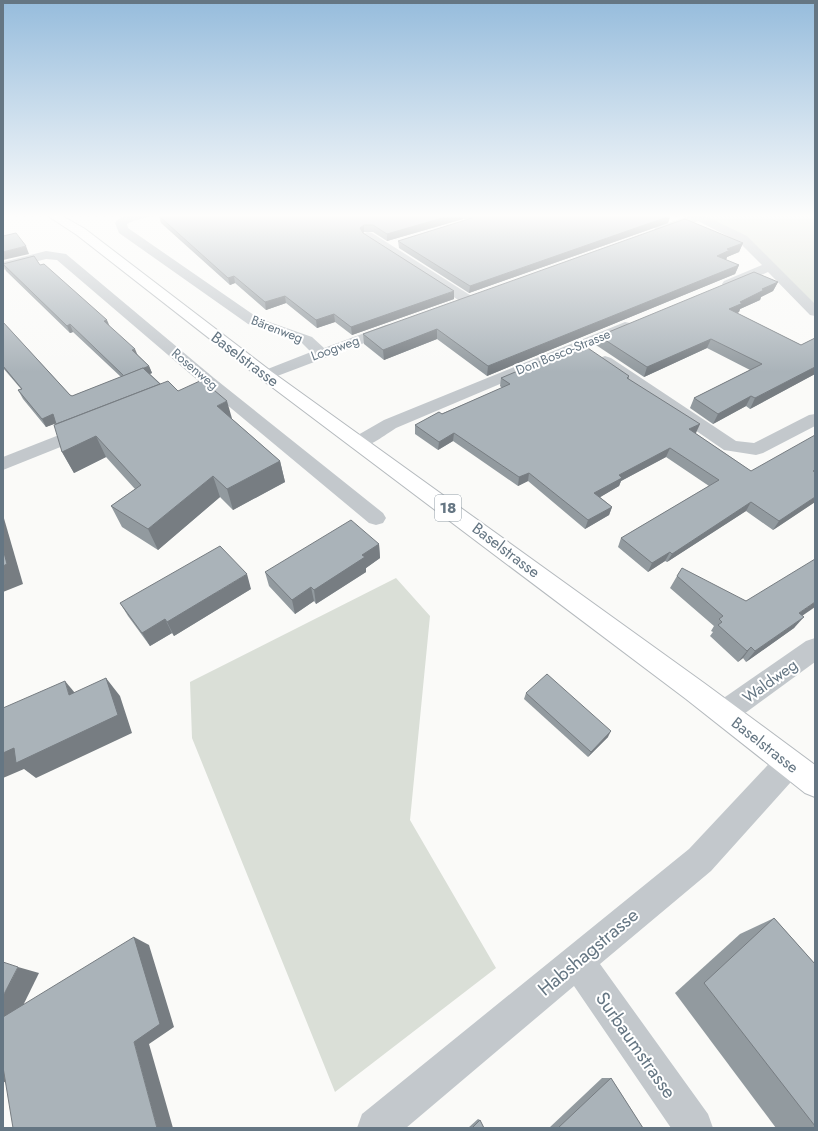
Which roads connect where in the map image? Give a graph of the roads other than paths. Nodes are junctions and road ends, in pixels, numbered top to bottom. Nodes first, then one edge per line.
1 (72, 267) edge
2 (126, 267) edge
3 (175, 267) edge
4 (416, 267) edge
5 (769, 267) edge
6 (772, 267) edge
7 (713, 290) edge
8 (483, 294) edge
9 (468, 300) junction
10 (453, 305) edge
11 (815, 312) edge
12 (640, 320) edge
13 (402, 324) edge
14 (581, 344) junction
15 (321, 353) junction
16 (266, 375) junction
17 (815, 419) edge
18 (102, 424) edge
19 (357, 443) junction
20 (3, 464) edge
21 (376, 518) dead end
22 (815, 648) edge
23 (724, 713) junction
24 (789, 763) junction
25 (815, 783) edge
26 (577, 962) junction
27 (376, 1128) edge
28 (694, 1128) edge

1 - 21 street, Rosenweg
2 - 16 main road, Baselstrasse / 18
3 - 15 street, Bärenweg
4 - 9 street
5 - 7 street
6 - 11 street
8 - 9 street
9 - 10 street
12 - 14 street, Don Bosco-Strasse
13 - 15 street, Loogweg
14 - 17 street
14 - 19 street, Don Bosco-Strasse
15 - 16 street, Loogweg
16 - 19 main road, Baselstrasse / 18
18 - 20 street
19 - 23 main road, Baselstrasse / 18
22 - 23 street, Waldweg
23 - 24 main road, Baselstrasse / 18
24 - 25 main road, Baselstrasse / 18
24 - 26 street, Habshagstrasse
26 - 27 street, Habshagstrasse
26 - 28 street, Surbaumstrasse

